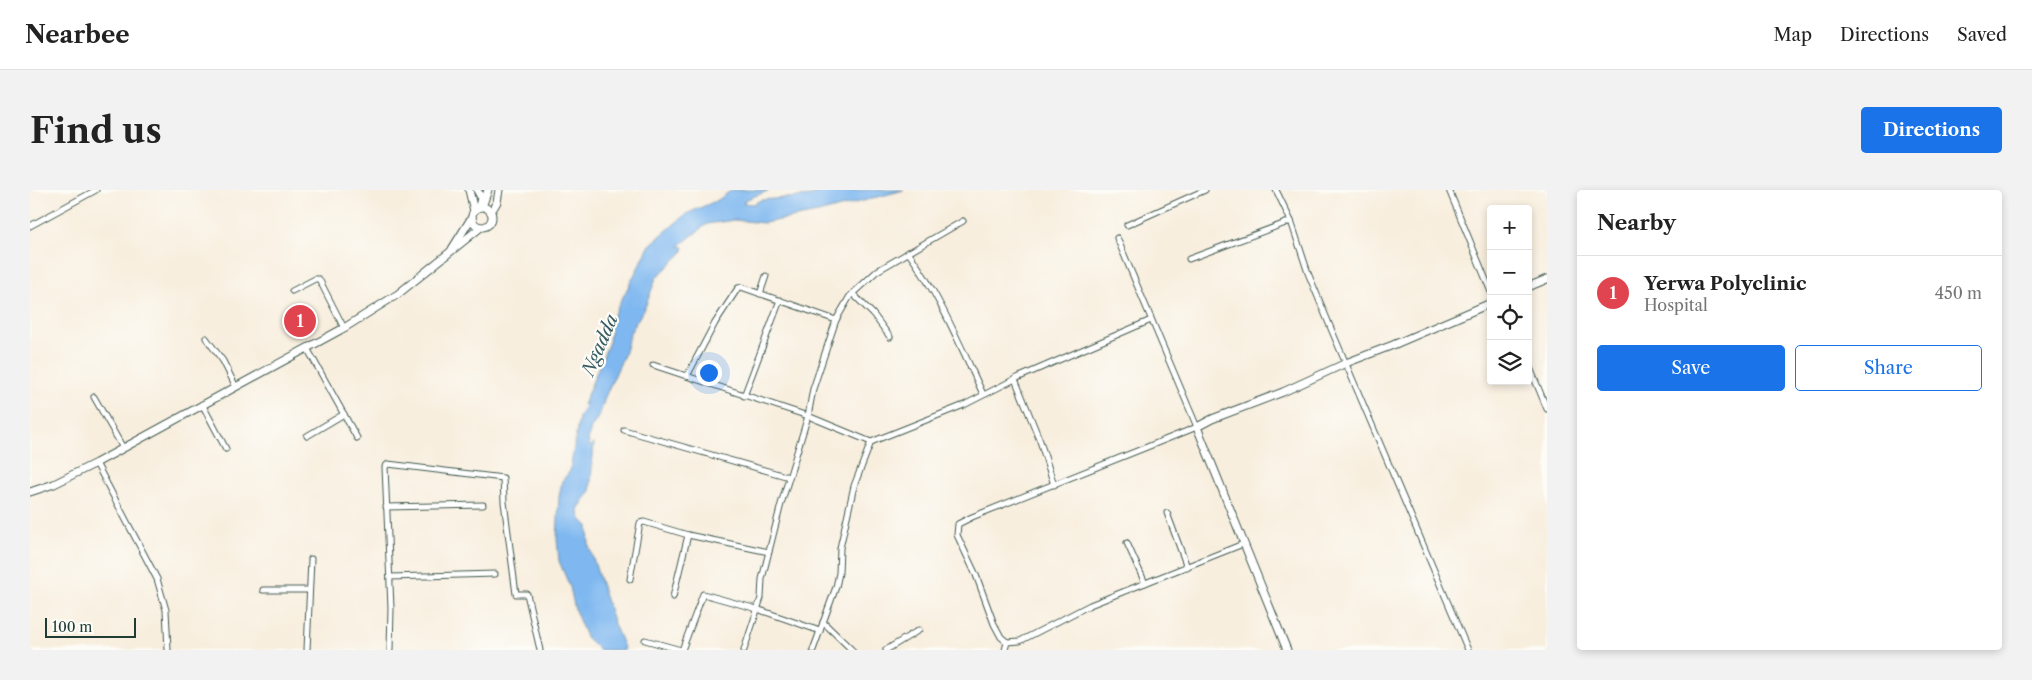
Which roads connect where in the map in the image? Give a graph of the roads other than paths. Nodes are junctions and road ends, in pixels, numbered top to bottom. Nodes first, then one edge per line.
1 (96, 190) edge
2 (470, 190) edge
3 (477, 190) edge
4 (488, 190) edge
5 (499, 190) edge
6 (1205, 190) edge
7 (1276, 190) edge
8 (1449, 190) edge
9 (477, 211) junction
10 (491, 212) junction
11 (963, 221) dead end
12 (1291, 221) junction
13 (1127, 225) dead end
14 (30, 226) edge
15 (481, 227) junction
16 (1117, 238) dead end
17 (908, 252) junction
18 (448, 254) junction
19 (1189, 259) dead end
20 (766, 276) dead end
21 (1547, 279) edge
22 (1487, 282) edge
23 (1532, 286) edge
24 (292, 292) dead end
25 (760, 294) junction
26 (853, 294) junction
27 (780, 300) junction
28 (1487, 305) edge
29 (836, 320) junction
30 (1151, 320) junction
31 (344, 328) junction
32 (890, 337) dead end
33 (206, 338) dead end
34 (307, 348) junction
35 (1346, 363) junction
36 (653, 365) dead end
37 (1532, 373) edge
38 (687, 376) junction
39 (1015, 379) junction
40 (236, 387) junction
41 (1547, 392) edge
42 (983, 394) junction
43 (1541, 395) junction
44 (744, 396) junction
45 (94, 397) dead end
46 (202, 404) junction
47 (1547, 409) edge
48 (344, 414) junction
49 (808, 416) junction
50 (1197, 427) junction
51 (624, 430) dead end
52 (307, 436) dead end
53 (357, 438) dead end
54 (871, 442) junction
55 (122, 448) junction
56 (226, 449) dead end
57 (96, 463) junction
58 (790, 477) junction
59 (1054, 485) junction
60 (30, 492) edge
61 (483, 505) dead end
62 (386, 507) junction
63 (1167, 513) dead end
64 (688, 535) junction
65 (1128, 543) dead end
66 (1243, 544) junction
67 (769, 552) junction
68 (311, 559) dead end
69 (1187, 567) junction
70 (495, 574) dead end
71 (390, 577) junction
72 (630, 579) dead end
73 (1145, 583) junction
74 (263, 590) dead end
75 (308, 590) junction
76 (674, 597) dead end
77 (757, 609) junction
78 (823, 622) junction
79 (919, 630) dead end
80 (820, 631) junction
81 (645, 640) dead end
82 (1007, 642) junction
83 (168, 650) edge
84 (307, 650) edge
85 (390, 650) edge
86 (540, 650) edge
87 (681, 650) edge
88 (744, 650) edge
89 (812, 650) edge
90 (852, 650) edge
91 (886, 650) edge
92 (1005, 650) edge
93 (1287, 650) edge
94 (1468, 650) edge

1 - 14 street
2 - 9 street
3 - 9 street
4 - 9 street
5 - 10 street
6 - 13 street
7 - 12 street
8 - 22 street
9 - 10 street
9 - 15 street
9 - 18 street
10 - 15 street
11 - 17 street
12 - 19 street
12 - 35 street
15 - 18 street
16 - 30 street
17 - 26 street
17 - 42 street
18 - 31 street
20 - 25 street
21 - 23 street
24 - 31 street
25 - 27 street
25 - 38 street
26 - 29 street
26 - 32 street
27 - 29 street
27 - 44 street
28 - 35 street
29 - 49 street
30 - 39 street
30 - 50 street
31 - 34 street
33 - 40 street
34 - 40 street
34 - 48 street
35 - 50 street
35 - 94 street
36 - 38 street
37 - 43 street
38 - 44 street
39 - 42 street
39 - 59 street
40 - 46 street
41 - 43 street
42 - 54 street
43 - 47 street
44 - 49 street
45 - 55 street
46 - 55 street
46 - 56 street
48 - 52 street
48 - 53 street
49 - 54 street
49 - 58 street
50 - 59 street
50 - 66 street
51 - 58 street
54 - 78 street
55 - 57 street
57 - 60 street
57 - 83 street
58 - 67 street
59 - 82 street
61 - 62 street
62 - 71 street
62 - 86 street
63 - 69 street
64 - 67 street
64 - 72 street
64 - 76 street
65 - 73 street
66 - 69 street
66 - 93 street
67 - 77 street
68 - 75 street
69 - 73 street
70 - 71 street
71 - 85 street
73 - 82 street
74 - 75 street
75 - 84 street
77 - 80 street
77 - 87 street
77 - 88 street
78 - 80 street
78 - 90 street
79 - 91 street
80 - 89 street
81 - 87 street
82 - 92 street

